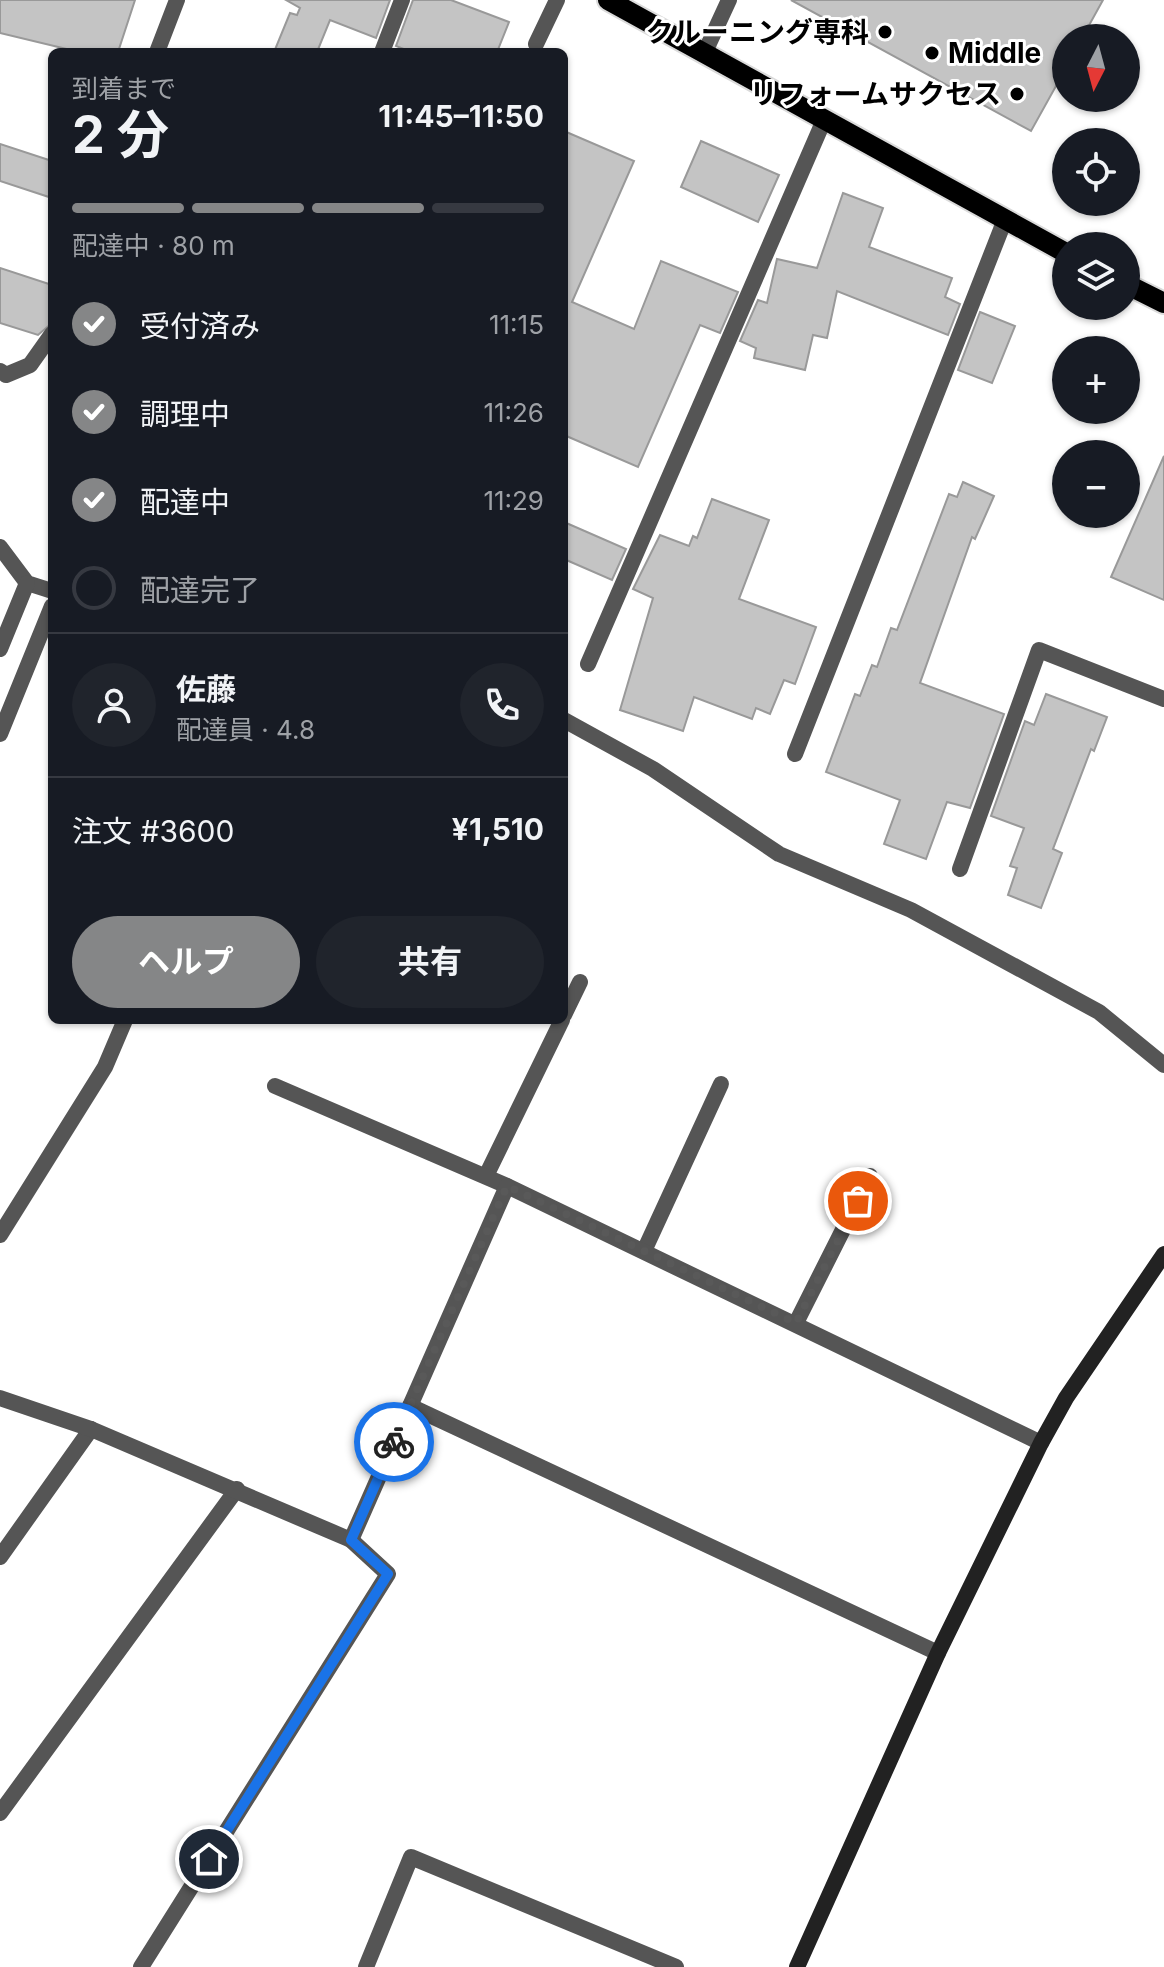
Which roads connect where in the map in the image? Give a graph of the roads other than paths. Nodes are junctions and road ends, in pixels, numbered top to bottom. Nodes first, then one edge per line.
1 (177, 0) edge
2 (402, 0) edge
3 (557, 0) edge
4 (608, 0) edge
5 (729, 0) edge
6 (536, 44) dead end
7 (159, 48) edge
8 (384, 48) edge
9 (705, 52) junction
10 (824, 120) junction
11 (1004, 222) junction
12 (1052, 246) edge
13 (1140, 291) edge
14 (1164, 303) edge
15 (48, 340) edge
16 (0, 371) edge
17 (0, 547) edge
18 (27, 583) junction
19 (48, 590) edge
20 (48, 616) edge
21 (0, 649) edge
22 (588, 664) dead end
23 (1164, 699) edge
24 (568, 722) edge
25 (0, 734) edge
26 (795, 754) dead end
27 (960, 869) dead end
28 (580, 982) dead end
29 (568, 1007) edge
30 (123, 1024) edge
31 (560, 1024) edge
32 (1164, 1065) edge
33 (721, 1084) dead end
34 (275, 1086) dead end
35 (486, 1176) junction
36 (870, 1176) dead end
37 (507, 1186) junction
38 (0, 1235) edge
39 (644, 1251) junction
40 (1164, 1254) edge
41 (796, 1323) junction
42 (0, 1398) edge
43 (410, 1406) junction
44 (91, 1429) junction
45 (1041, 1443) junction
46 (237, 1489) junction
47 (351, 1540) junction
48 (0, 1557) edge
49 (938, 1653) junction
50 (0, 1813) edge
51 (141, 1967) edge
52 (366, 1967) edge
53 (676, 1967) edge
54 (797, 1967) edge

1 - 7 street
2 - 8 street
3 - 6 street
4 - 9 main road
5 - 9 street
9 - 10 main road
10 - 11 main road
10 - 22 street
11 - 12 main road
11 - 26 street
13 - 14 main road
15 - 16 street
17 - 18 street
18 - 19 street
18 - 21 street
20 - 25 street
23 - 27 street
24 - 32 street
28 - 29 street
30 - 38 street
31 - 35 street
33 - 39 street
34 - 35 street
35 - 37 street
36 - 41 street
37 - 39 street
37 - 43 street
39 - 41 street
40 - 45 street
41 - 45 street
42 - 44 street
43 - 47 street
43 - 49 street
44 - 46 street
44 - 48 street
45 - 49 street
46 - 47 street
46 - 50 street
47 - 51 street
49 - 54 street
52 - 53 street

